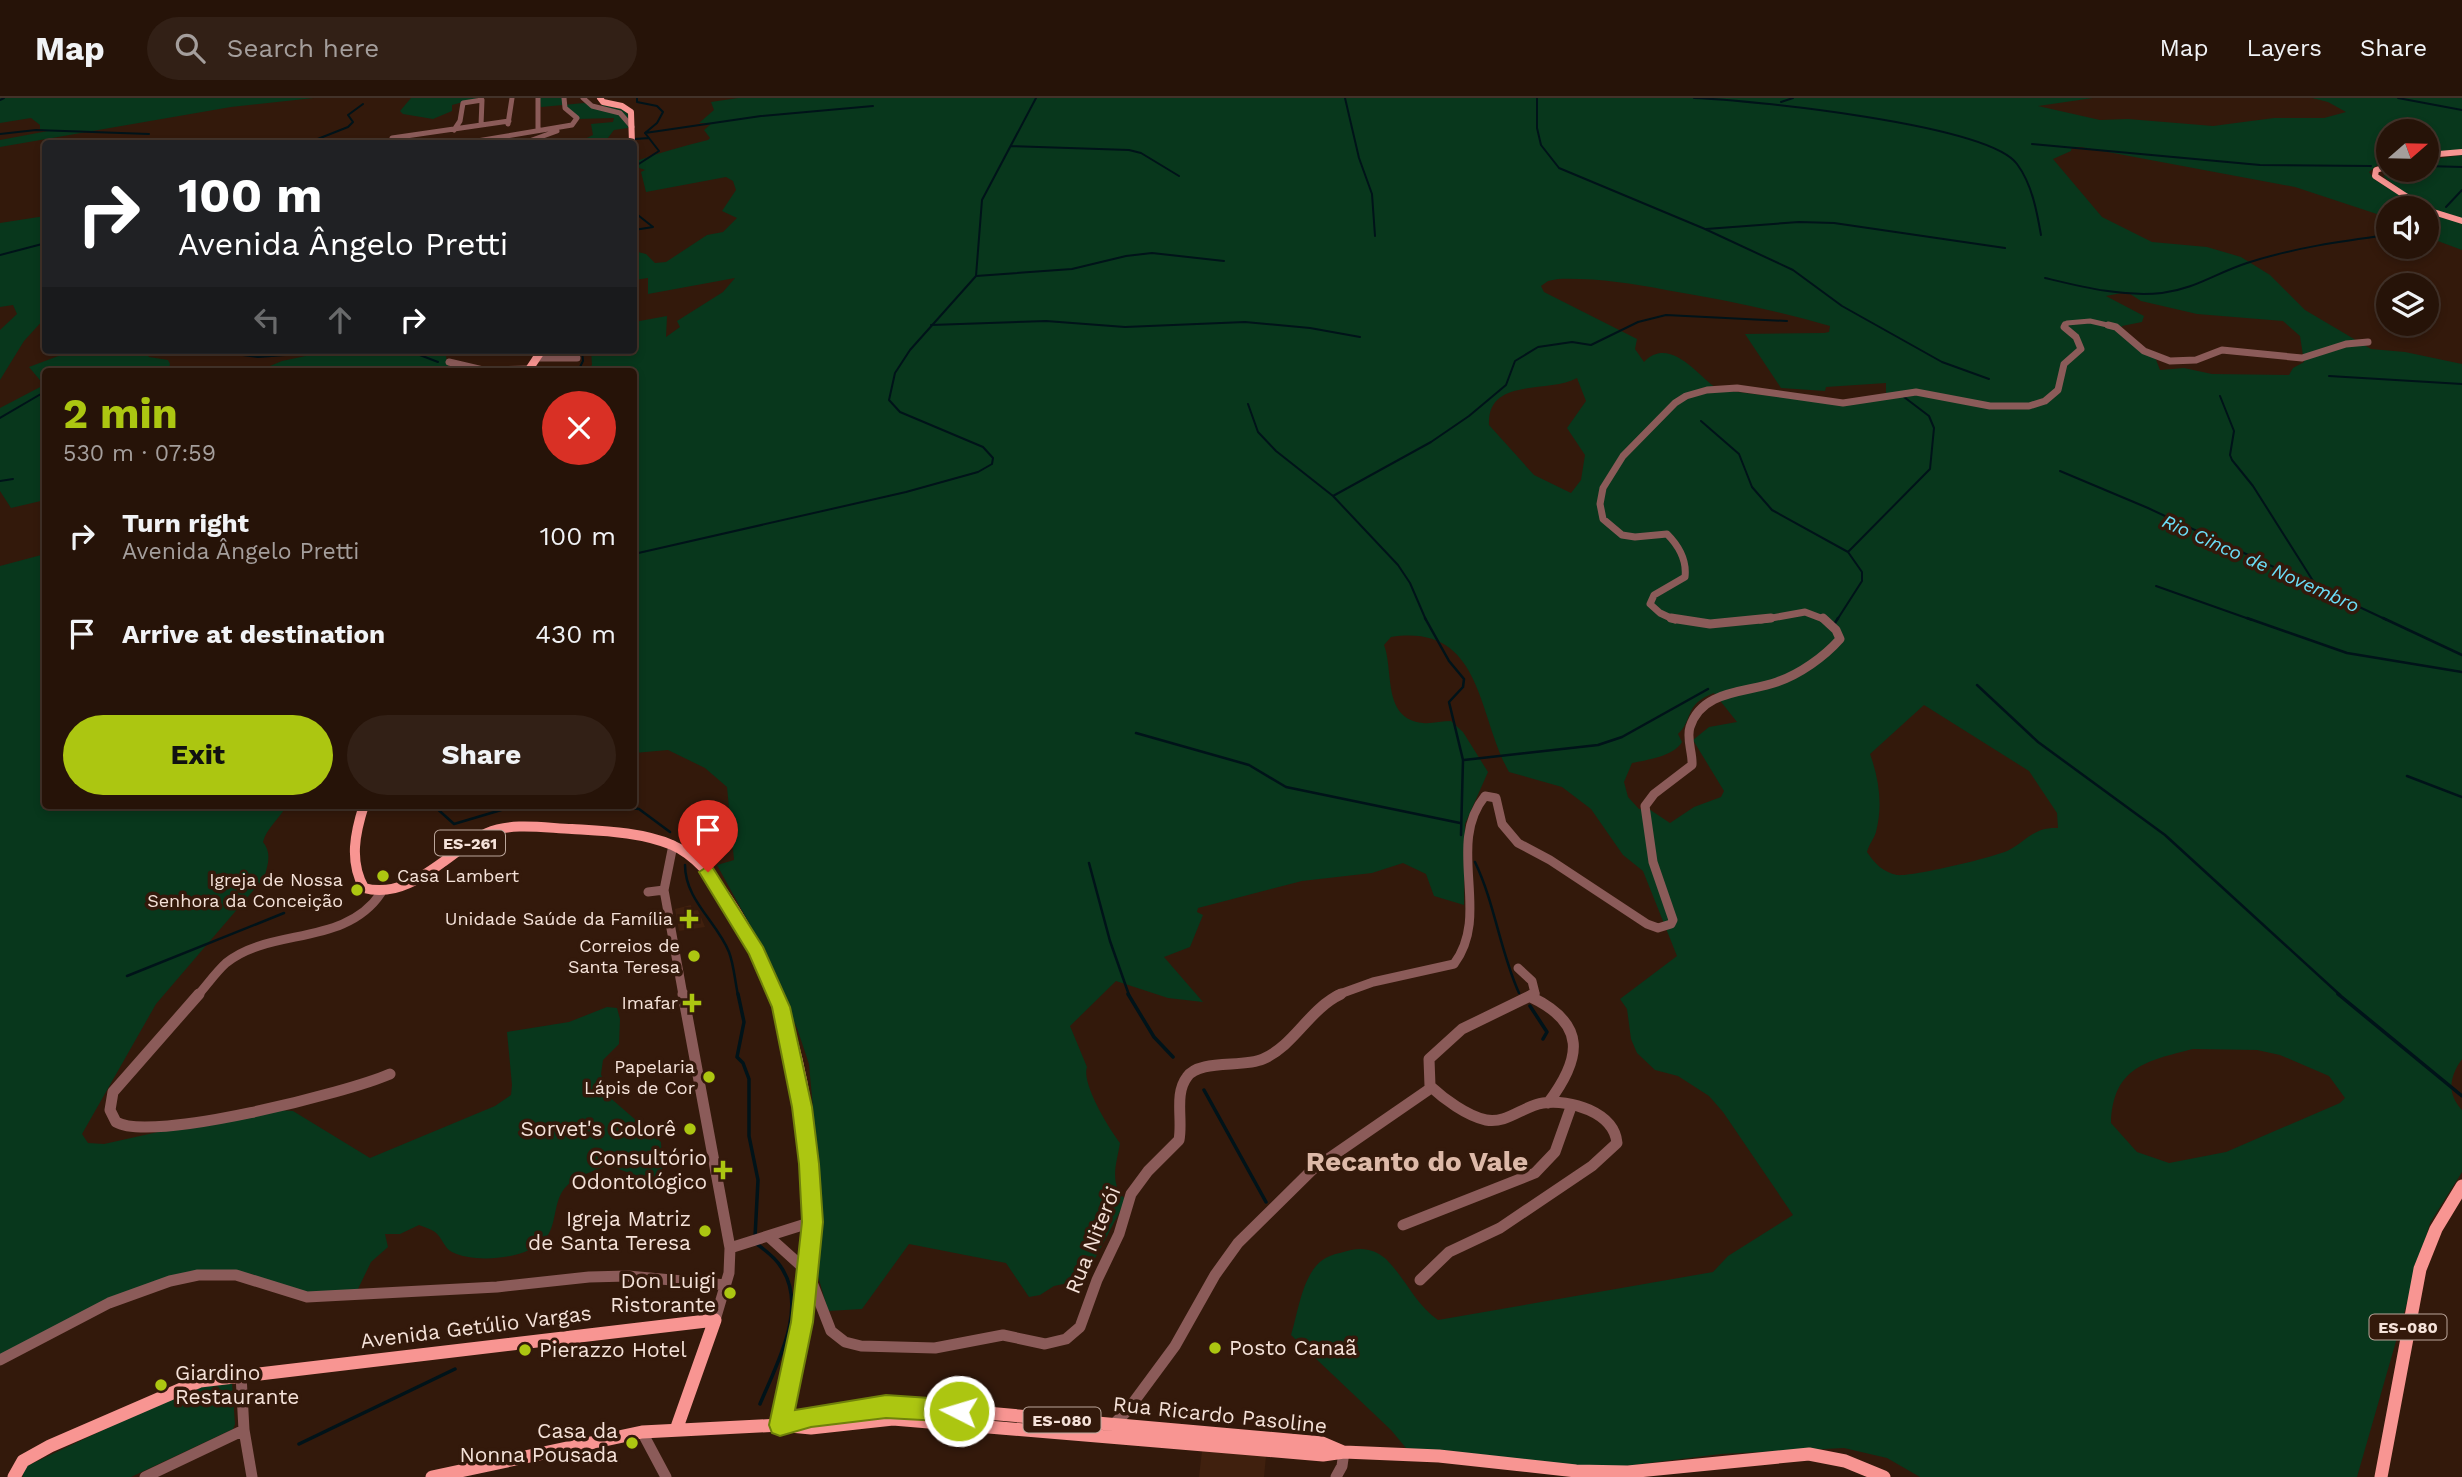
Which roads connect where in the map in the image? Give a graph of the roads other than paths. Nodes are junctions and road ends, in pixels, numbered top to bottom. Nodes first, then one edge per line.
1 (512, 98) edge
2 (538, 98) edge
3 (564, 98) edge
4 (583, 98) edge
5 (600, 98) edge
6 (509, 121) junction
7 (481, 125) junction
8 (568, 125) junction
9 (632, 127) junction
10 (454, 130) junction
11 (538, 130) junction
12 (508, 135) junction
13 (397, 140) edge
14 (480, 140) edge
15 (531, 140) edge
16 (632, 140) edge
17 (2462, 152) edge
18 (2440, 154) edge
19 (2384, 182) edge
20 (2406, 196) edge
21 (2439, 213) edge
22 (2462, 221) edge
23 (2368, 342) dead end
24 (539, 354) edge
25 (536, 358) junction
26 (578, 358) dead end
27 (449, 362) dead end
28 (474, 368) edge
29 (529, 368) edge
30 (363, 809) edge
31 (673, 845) junction
32 (664, 890) junction
33 (648, 892) dead end
34 (381, 893) junction
35 (1518, 968) dead end
36 (1531, 997) junction
37 (390, 1074) dead end
38 (1431, 1088) junction
39 (1548, 1103) junction
40 (1571, 1107) junction
41 (2462, 1186) edge
42 (812, 1222) junction
43 (1403, 1225) dead end
44 (759, 1238) junction
45 (730, 1248) junction
46 (808, 1271) junction
47 (1420, 1280) dead end
48 (726, 1285) junction
49 (715, 1320) junction
50 (0, 1360) edge
51 (241, 1375) junction
52 (1113, 1424) junction
53 (780, 1425) junction
54 (244, 1430) junction
55 (676, 1430) junction
56 (642, 1432) junction
57 (1344, 1452) junction
58 (1577, 1474) edge
59 (14, 1477) edge
60 (145, 1477) edge
61 (252, 1477) edge
62 (432, 1477) edge
63 (666, 1477) edge
64 (1336, 1477) edge
65 (1884, 1477) edge
66 (2381, 1477) edge

1 - 6 street
2 - 11 street
3 - 8 street
4 - 9 street
5 - 9 main road
6 - 7 street
6 - 12 street
7 - 10 street
7 - 10 street
8 - 11 street
8 - 15 street
9 - 16 main road
10 - 13 street
11 - 12 street
12 - 14 street
17 - 18 main road
19 - 20 main road
21 - 22 main road
23 - 46 street, Rua Niterói
24 - 25 main road
25 - 26 street
25 - 29 main road
27 - 28 street
30 - 34 main road
31 - 32 street
31 - 34 main road, ES-261
31 - 42 main road, ES-261
32 - 33 street
32 - 45 street
34 - 37 street
35 - 36 street
36 - 38 street
36 - 39 street
38 - 39 street
38 - 52 street
39 - 40 street
40 - 43 street
40 - 47 street
41 - 66 main road, ES-080
42 - 44 street
42 - 46 main road, ES-261
44 - 45 street
44 - 46 street
45 - 48 street
46 - 53 main road, ES-261
48 - 49 street
48 - 50 street
49 - 51 main road, Avenida Getúlio Vargas
49 - 55 main road
51 - 54 street
51 - 59 main road, Avenida Getúlio Vargas
52 - 53 main road, Rua Ricardo Pasoline / ES-080
52 - 57 main road, Rua Ricardo Pasoline / ES-080
53 - 55 main road
53 - 57 main road, Rua Ricardo Pasoline / ES-080
54 - 60 street
54 - 61 street
55 - 56 main road
56 - 62 main road
56 - 63 street
57 - 58 main road, ES-080
57 - 64 street
58 - 65 main road, ES-080

